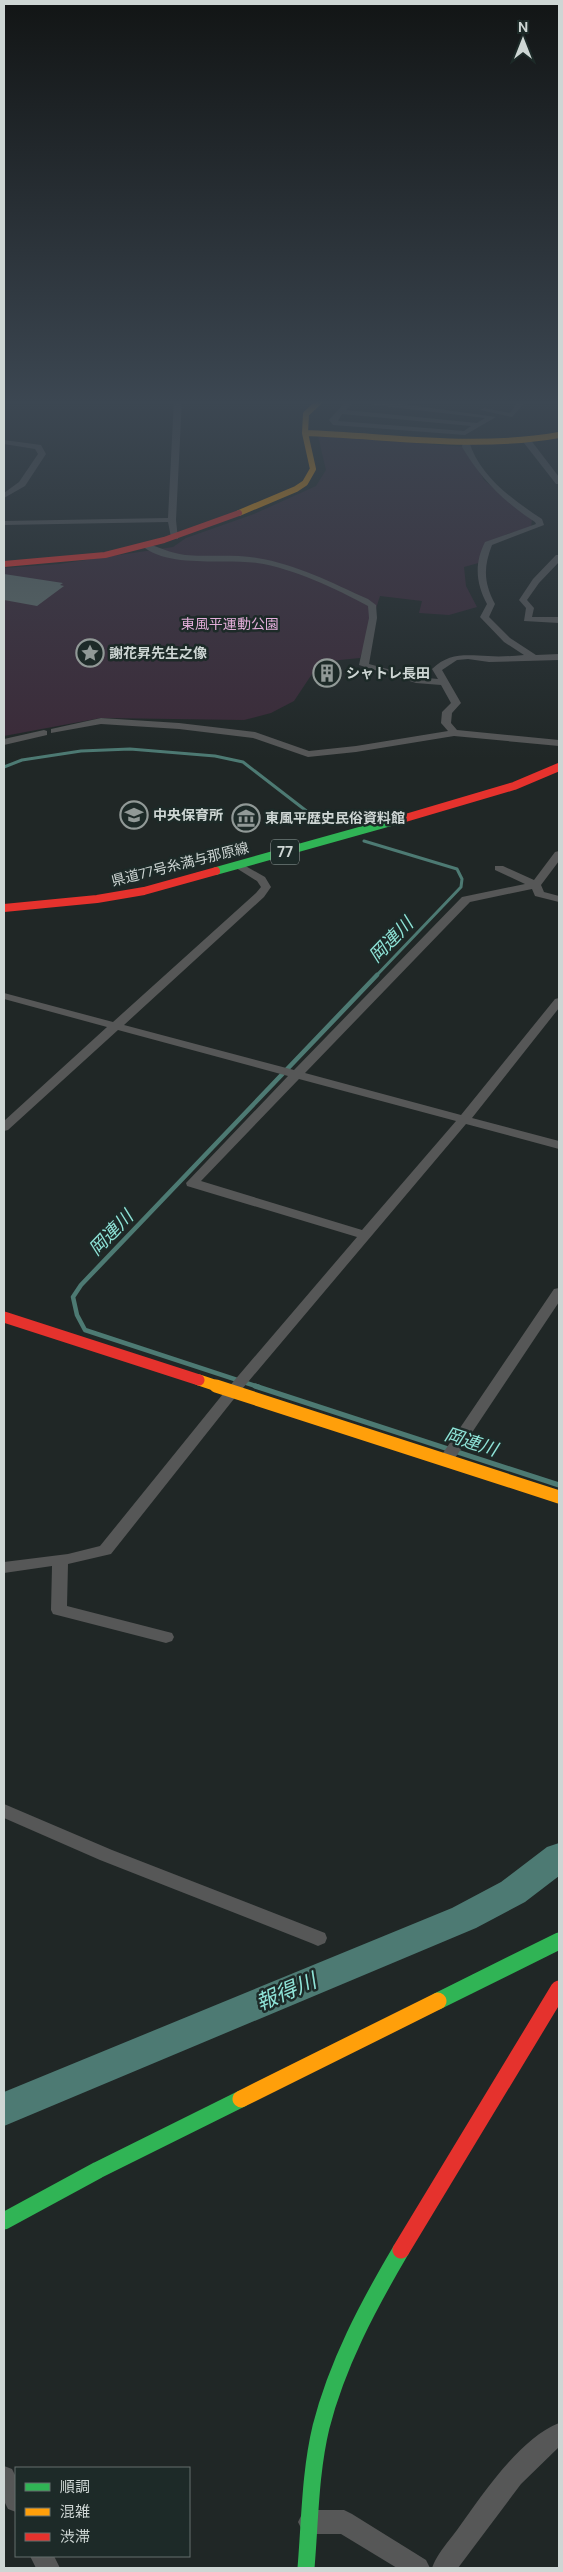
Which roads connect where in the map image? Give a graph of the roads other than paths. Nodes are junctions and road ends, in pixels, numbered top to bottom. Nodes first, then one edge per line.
1 (221, 519) edge
2 (536, 519) edge
3 (172, 520) joint
4 (4, 523) edge
5 (175, 537) junction
6 (145, 545) junction
7 (559, 557) edge
8 (4, 564) edge
9 (559, 620) edge
10 (533, 657) junction
11 (559, 657) edge
12 (444, 682) junction
13 (454, 733) junction
14 (4, 742) edge
15 (559, 743) edge
16 (559, 767) edge
17 (559, 854) edge
18 (238, 866) junction
19 (499, 868) dead end
20 (536, 885) junction
21 (559, 899) edge
22 (4, 908) edge
23 (4, 996) edge
24 (559, 1001) edge
25 (115, 1026) junction
26 (297, 1074) junction
27 (464, 1119) junction
28 (4, 1127) edge
29 (559, 1145) edge
30 (366, 1235) junction
31 (559, 1292) edge
32 (4, 1317) edge
33 (232, 1392) junction
34 (446, 1460) junction
35 (559, 1498) edge
36 (60, 1560) junction
37 (4, 1567) edge
38 (166, 1637) dead end
39 (4, 1811) edge
40 (318, 1938) dead end
41 (559, 1941) edge
42 (559, 1990) edge
43 (4, 2221) edge
44 (559, 2434) edge
45 (4, 2477) edge
46 (15, 2499) edge
47 (310, 2522) junction
48 (306, 2568) edge
49 (418, 2568) edge
50 (444, 2568) edge

1 - 5 street
2 - 10 street
3 - 4 street
3 - 5 street
5 - 6 street
6 - 8 street
6 - 12 street
7 - 9 street
10 - 11 street
10 - 12 street
12 - 13 street
13 - 14 street
13 - 15 street
16 - 18 street, 県道77号糸満与那原線 / 77
17 - 20 street
18 - 22 street, 県道77号糸満与那原線 / 77
18 - 25 street
19 - 20 street
20 - 21 street
20 - 26 street
23 - 25 street
24 - 27 street
25 - 26 street
25 - 28 street
26 - 27 street
26 - 30 street
27 - 29 street
27 - 30 street
30 - 33 street
31 - 34 street
32 - 33 street
33 - 34 street
33 - 36 street
34 - 35 street
36 - 37 street
36 - 38 street
39 - 40 street
41 - 43 street
42 - 47 street
44 - 50 street
45 - 46 street
47 - 48 street
47 - 49 street

